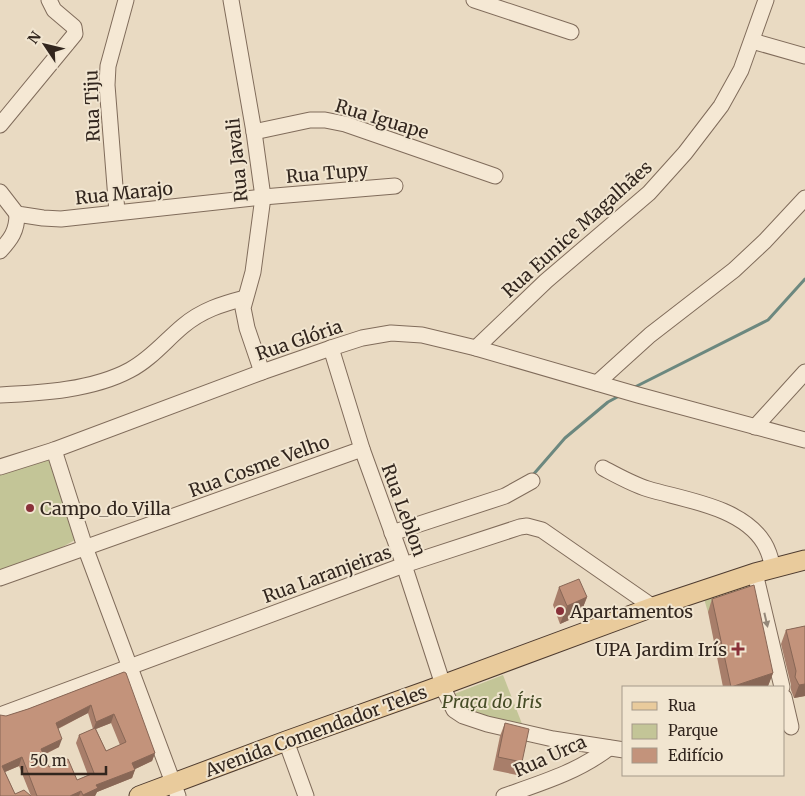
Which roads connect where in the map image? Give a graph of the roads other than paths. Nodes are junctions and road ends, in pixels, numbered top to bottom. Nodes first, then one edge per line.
1 (49, 0) edge
2 (126, 0) edge
3 (231, 0) edge
4 (474, 0) edge
5 (766, 0) edge
6 (571, 32) dead end
7 (752, 41) junction
8 (805, 56) edge
9 (0, 125) edge
10 (254, 132) junction
11 (495, 176) dead end
12 (395, 186) dead end
13 (0, 192) edge
14 (263, 197) junction
15 (805, 198) edge
16 (117, 212) junction
17 (18, 214) junction
18 (0, 251) edge
19 (245, 298) junction
20 (332, 348) junction
21 (476, 348) junction
22 (262, 372) junction
23 (805, 372) edge
24 (597, 383) junction
25 (0, 395) edge
26 (754, 428) junction
27 (805, 440) edge
28 (362, 449) junction
29 (54, 450) junction
30 (0, 467) edge
31 (603, 468) dead end
32 (532, 481) dead end
33 (389, 528) junction
34 (85, 547) junction
35 (805, 560) edge
36 (404, 566) junction
37 (773, 568) junction
38 (754, 573) junction
39 (0, 578) edge
40 (653, 607) junction
41 (129, 668) junction
42 (444, 685) junction
43 (782, 686) edge
44 (785, 701) edge
45 (0, 715) edge
46 (793, 726) edge
47 (286, 741) junction
48 (616, 749) edge
49 (176, 790) edge
50 (139, 796) edge
51 (306, 796) edge
52 (504, 796) edge

1 - 9 street
2 - 16 street, Rua Tiju
3 - 10 street, Rua Javali
4 - 6 street
5 - 7 street, Rua Eunice Magalhães
7 - 8 street
7 - 21 street, Rua Eunice Magalhães
10 - 11 street, Rua Iguape
10 - 14 street, Rua Javali
12 - 14 street, Rua Tupy
13 - 17 street
14 - 16 street, Rua Marajo
14 - 19 street, Rua Javali
15 - 24 street
16 - 17 street, Rua Marajo
17 - 18 street
19 - 22 street, Rua Javali
19 - 25 street
20 - 21 street, Rua Glória
20 - 22 street, Rua Glória
20 - 28 street, Rua Leblon
21 - 24 street, Rua Glória
22 - 29 street, Rua Glória
23 - 26 street
24 - 26 street, Rua Glória
26 - 27 street, Rua Glória
28 - 33 street, Rua Leblon
28 - 34 street, Rua Cosme Velho
29 - 30 street, Rua Glória
29 - 34 street
31 - 37 street
32 - 33 street
33 - 36 street, Rua Leblon
34 - 39 street, Rua Cosme Velho
34 - 41 street
35 - 37 main road, Avenida Comendador Teles
36 - 40 street, Rua Laranjeiras
36 - 41 street, Rua Laranjeiras
36 - 42 street, Rua Leblon
37 - 38 main road, Avenida Comendador Teles
38 - 40 main road, Avenida Comendador Teles
38 -> 43 street
40 - 42 main road, Avenida Comendador Teles
41 - 45 street, Rua Laranjeiras
41 - 49 street
42 - 47 main road, Avenida Comendador Teles
42 - 48 street, Rua Leblon
44 - 46 street
47 - 49 main road, Avenida Comendador Teles
47 - 51 street
48 - 52 street, Rua Urca
49 - 50 main road, Avenida Comendador Teles

